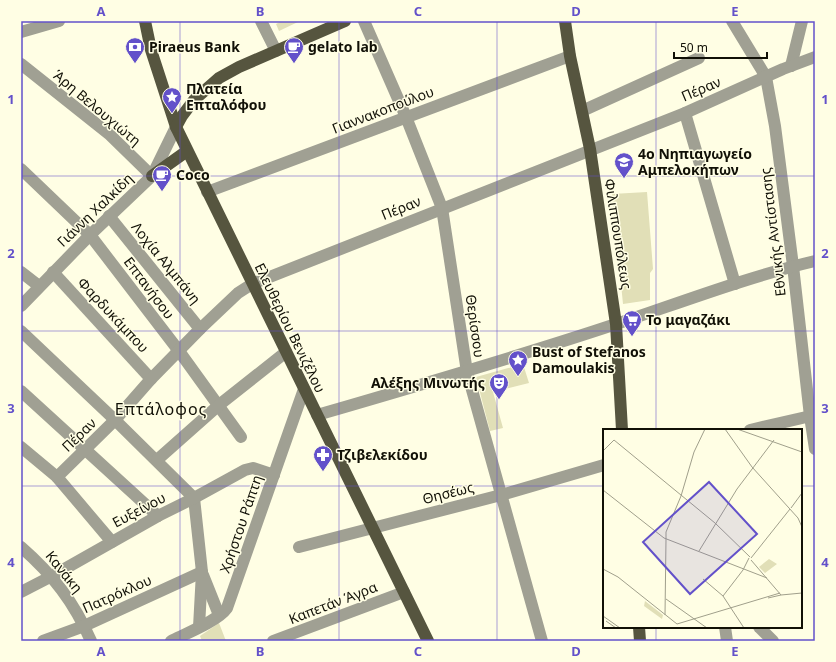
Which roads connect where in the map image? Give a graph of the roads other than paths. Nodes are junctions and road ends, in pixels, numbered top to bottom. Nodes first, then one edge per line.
1 (59, 21) edge
2 (145, 21) edge
3 (261, 21) edge
4 (345, 21) edge
5 (364, 21) edge
6 (565, 21) edge
7 (732, 21) edge
8 (802, 21) edge
9 (21, 32) edge
10 (276, 51) junction
11 (570, 56) junction
12 (815, 57) edge
13 (699, 58) dead end
14 (21, 64) edge
15 (791, 66) junction
16 (766, 77) junction
17 (582, 111) junction
18 (685, 113) junction
19 (406, 118) junction
20 (176, 127) junction
21 (590, 149) junction
22 (187, 151) junction
23 (21, 169) edge
24 (152, 176) junction
25 (207, 192) junction
26 (442, 208) junction
27 (109, 216) junction
28 (90, 235) junction
29 (815, 261) edge
30 (793, 266) junction
31 (21, 272) edge
32 (53, 272) junction
33 (252, 284) junction
34 (735, 284) junction
35 (39, 286) junction
36 (21, 306) edge
37 (616, 324) junction
38 (200, 329) junction
39 (21, 331) edge
40 (179, 351) junction
41 (286, 352) junction
42 (467, 372) junction
43 (151, 379) junction
44 (304, 388) junction
45 (21, 391) edge
46 (219, 405) junction
47 (317, 415) junction
48 (812, 415) edge
49 (116, 420) junction
50 (622, 429) edge
51 (754, 429) edge
52 (241, 437) dead end
53 (21, 446) edge
54 (86, 449) junction
55 (815, 449) edge
56 (156, 460) junction
57 (603, 465) edge
58 (274, 476) junction
59 (57, 477) junction
60 (501, 495) junction
61 (194, 498) junction
62 (158, 516) junction
63 (372, 528) junction
64 (112, 542) junction
65 (21, 547) edge
66 (298, 547) dead end
67 (202, 572) junction
68 (52, 576) junction
69 (21, 592) edge
70 (404, 592) junction
71 (220, 615) junction
72 (84, 626) junction
73 (199, 628) junction
74 (639, 628) edge
75 (725, 628) edge
76 (760, 628) edge
77 (187, 637) edge
78 (43, 641) edge
79 (91, 641) edge
80 (171, 641) edge
81 (273, 641) edge
82 (428, 641) edge
83 (542, 641) edge
84 (640, 641) edge
85 (727, 641) edge
86 (773, 641) edge

1 - 9 street
2 - 20 main road, Ελευθερίου Βενιζέλου
3 - 10 street
4 - 10 main road
5 - 19 street, Θερίσσου
6 - 11 main road, Φιλιππουπόλεως
7 - 16 street, Εθνικής Αντίστασης
8 - 15 street
10 - 20 main road
11 - 17 main road, Φιλιππουπόλεως
11 - 19 street, Γιαννακοπούλου
12 - 15 street, Πέραν
13 - 17 street
14 - 24 street, Άρη Βελουχιώτη
15 - 16 street, Πέραν
16 - 18 street, Πέραν
16 - 30 street, Εθνικής Αντίστασης
17 - 21 main road, Φιλιππουπόλεως
18 - 21 street, Πέραν
18 - 34 street
19 - 25 street, Γιαννακοπούλου
19 - 26 street, Θερίσσου
20 - 22 main road, Ελευθερίου Βενιζέλου
20 - 24 street, Γιάννη Χαλκίδη
21 - 26 street, Πέραν
21 - 37 main road, Φιλιππουπόλεως
22 - 24 main road
22 - 25 main road, Ελευθερίου Βενιζέλου
23 - 28 street, Επτανήσου
24 - 27 street, Γιάννη Χαλκίδη
25 - 33 main road, Ελευθερίου Βενιζέλου
26 - 33 street, Πέραν
26 - 42 street, Θερίσσου
27 - 28 street, Γιάννη Χαλκίδη
27 - 38 street, Λοχία Αλμπάνη
28 - 32 street, Γιάννη Χαλκίδη
28 - 40 street, Επτανήσου
29 - 30 street
30 - 34 street
30 - 48 street, Εθνικής Αντίστασης
31 - 35 street
32 - 35 street, Γιάννη Χαλκίδη
32 - 43 street, Φαρδυκάμπου
33 - 38 street, Πέραν
33 - 41 main road, Ελευθερίου Βενιζέλου
34 - 37 street
35 - 36 street, Γιάννη Χαλκίδη
37 - 42 street
37 - 50 main road, Φιλιππουπόλεως
38 - 40 street, Πέραν
39 - 49 street
40 - 43 street, Πέραν
40 - 46 street, Επτανήσου
41 - 44 main road, Ελευθερίου Βενιζέλου
41 - 46 street
42 - 47 street
42 - 60 street, Θερίσσου
43 - 49 street, Πέραν
44 - 47 main road, Ελευθερίου Βενιζέλου
44 - 58 street, Χρήστου Ράπτη
45 - 54 street
46 - 52 street, Επτανήσου
46 - 56 street
47 - 63 main road, Ελευθερίου Βενιζέλου
48 - 51 street
48 - 55 street, Εθνικής Αντίστασης
49 - 54 street, Πέραν
49 - 56 street
53 - 59 street
54 - 59 street, Πέραν
54 - 62 street
56 - 61 street
57 - 60 street, Θησέως
58 - 61 street, Ευξείνου
58 - 71 street, Χρήστου Ράπτη
59 - 64 street
60 - 63 street, Θησέως
60 - 83 street, Θερίσσου
61 - 62 street, Ευξείνου
61 - 67 street
62 - 64 street, Ευξείνου
63 - 66 street, Θησέως
63 - 70 main road, Ελευθερίου Βενιζέλου
64 - 68 street, Ευξείνου
65 - 68 street, Κανάκη
67 - 71 street
67 - 72 street, Πατρόκλου
67 - 73 street
68 - 69 street, Ευξείνου
68 - 72 street, Κανάκη
70 - 81 street, Καπετάν Άγρα
70 - 82 main road, Ελευθερίου Βενιζέλου
71 - 73 street, Χρήστου Ράπτη
72 - 78 street, Πατρόκλου
72 - 79 street, Κανάκη
73 - 77 street, Χρήστου Ράπτη
74 - 84 main road
75 - 85 street
76 - 86 street
77 - 80 street, Χρήστου Ράπτη

